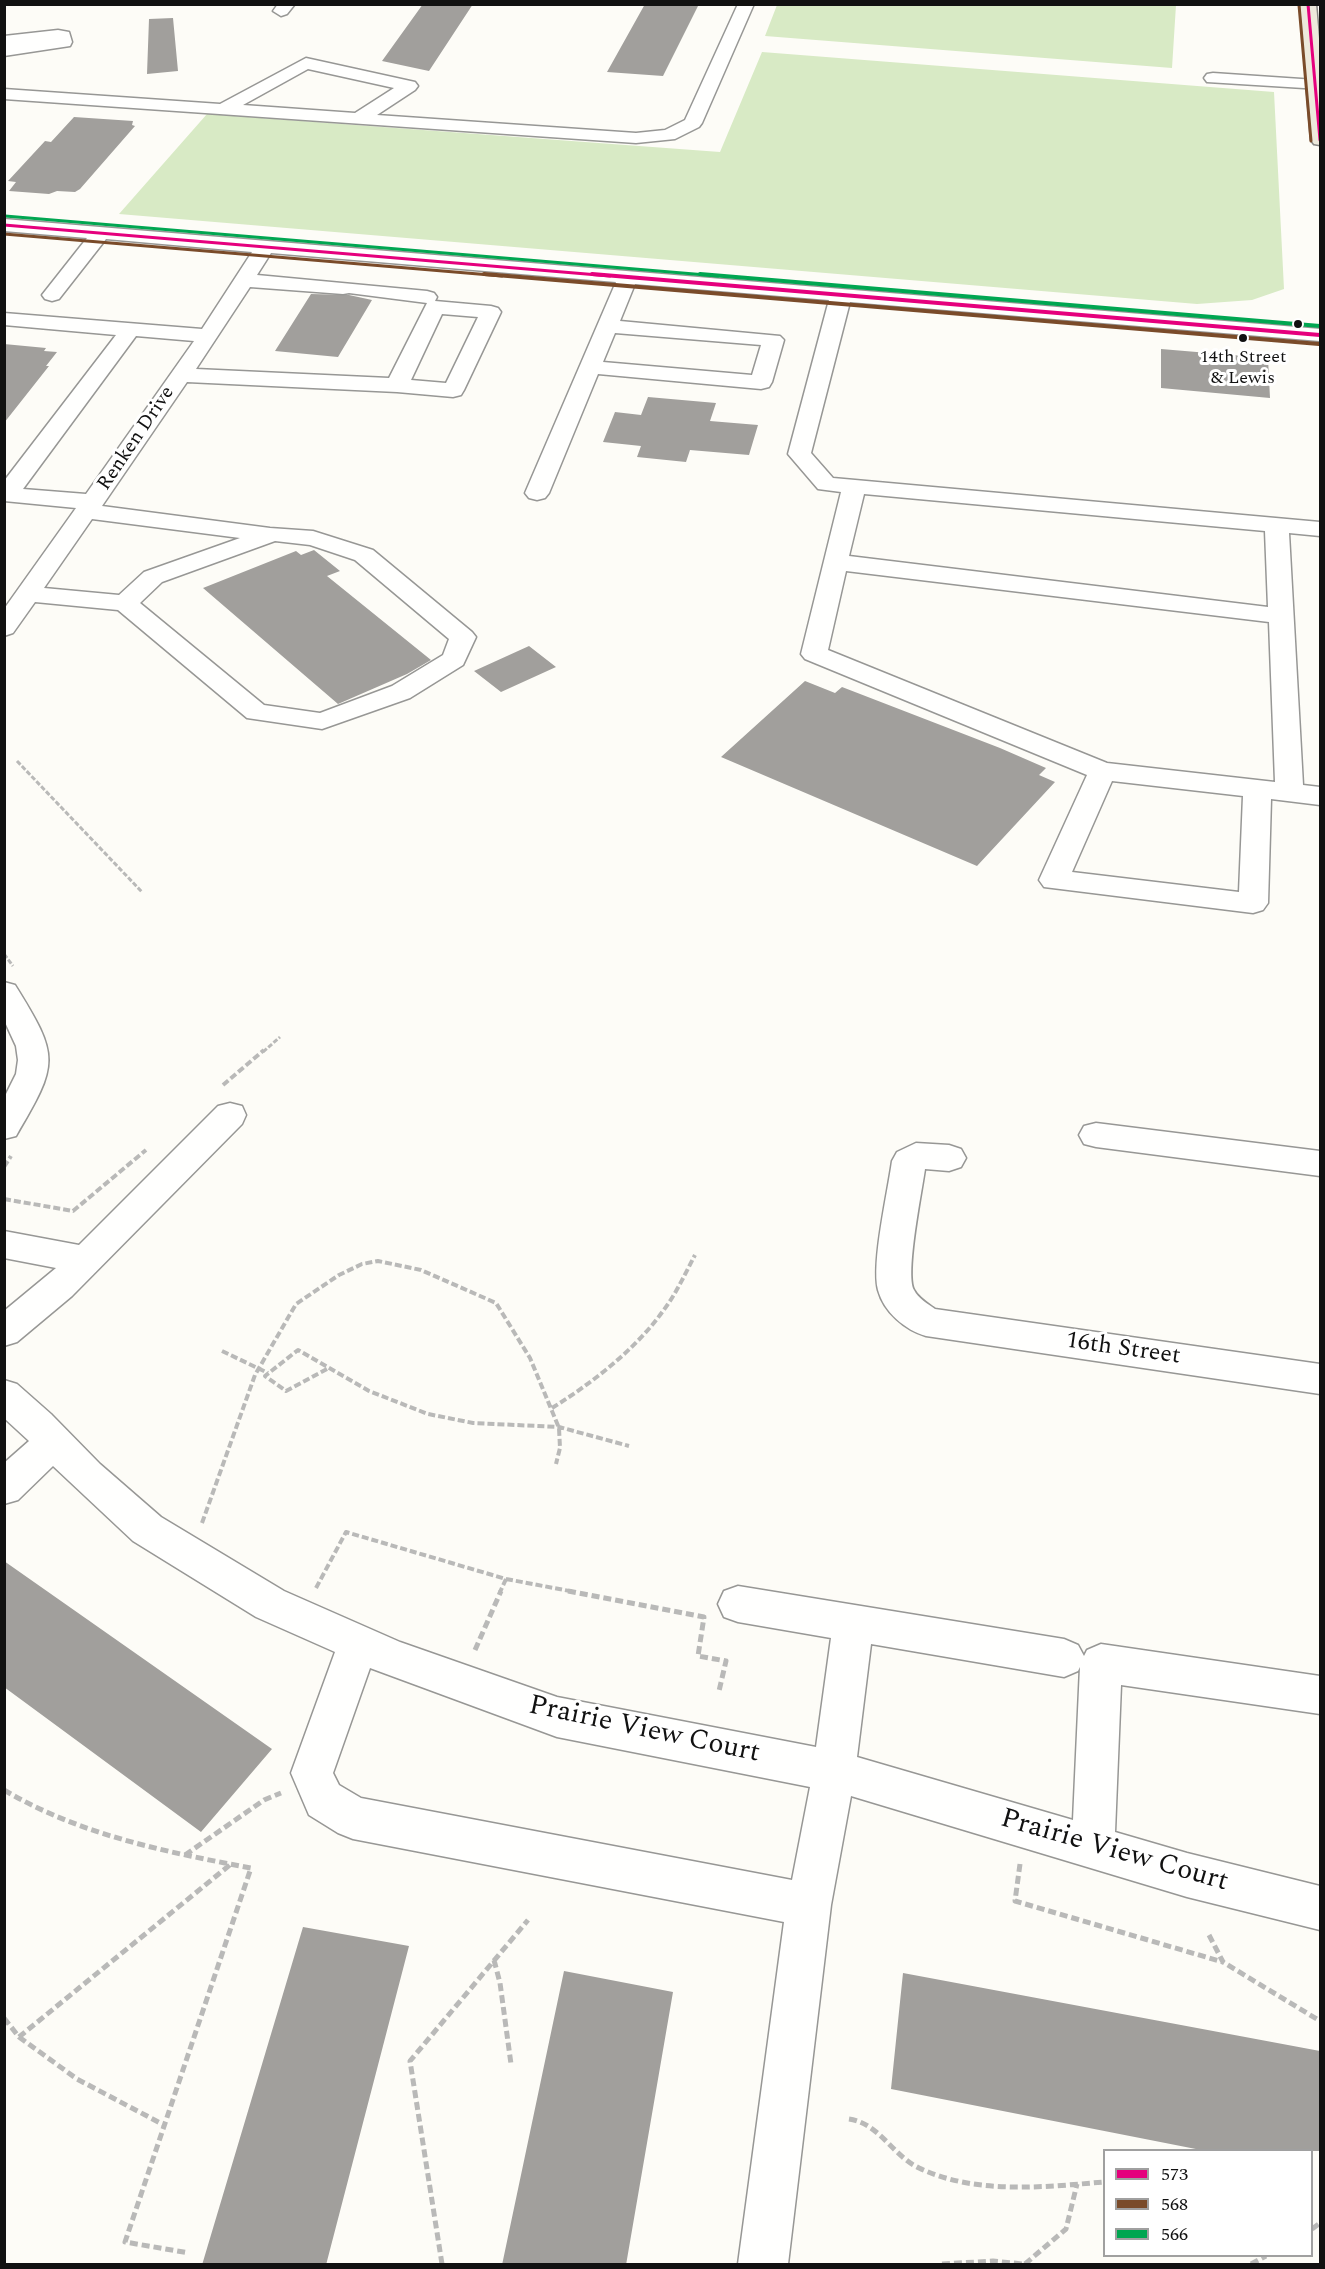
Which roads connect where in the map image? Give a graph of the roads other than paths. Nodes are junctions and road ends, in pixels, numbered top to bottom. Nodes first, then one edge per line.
1 (746, 4) edge
2 (1308, 4) edge
3 (4, 41) edge
4 (4, 51) edge
5 (357, 74) junction
6 (1213, 78) dead end
7 (338, 86) dead end
8 (4, 94) edge
9 (319, 97) dead end
10 (1318, 97) edge
11 (223, 109) junction
12 (290, 114) junction
13 (357, 119) junction
14 (1320, 140) edge
15 (4, 225) edge
16 (101, 233) junction
17 (265, 247) junction
18 (448, 262) junction
19 (628, 277) junction
20 (243, 280) junction
21 (52, 295) dead end
22 (841, 295) junction
23 (431, 302) junction
24 (4, 319) edge
25 (607, 326) junction
26 (130, 330) junction
27 (1320, 335) edge
28 (208, 336) junction
29 (590, 367) junction
30 (180, 375) junction
31 (397, 385) junction
32 (854, 486) junction
33 (537, 493) dead end
34 (6, 494) edge
35 (90, 506) junction
36 (1278, 525) junction
37 (1320, 529) edge
38 (273, 534) junction
39 (836, 562) junction
40 (29, 594) junction
41 (126, 603) junction
42 (1281, 616) junction
43 (4, 628) edge
44 (1102, 771) junction
45 (1257, 789) junction
46 (1289, 792) junction
47 (1320, 796) edge
48 (4, 993) edge
49 (224, 1102) road end
50 (4, 1127) edge
51 (1096, 1135) dead end
52 (949, 1158) dead end
53 (1320, 1164) edge
54 (4, 1244) edge
55 (86, 1260) junction
56 (4, 1332) edge
57 (1320, 1379) edge
58 (4, 1395) edge
59 (54, 1441) junction
60 (4, 1488) edge
61 (738, 1604) dead end
62 (853, 1625) junction
63 (358, 1643) junction
64 (1064, 1658) dead end
65 (1320, 1695) edge
66 (834, 1771) junction
67 (1093, 1848) junction
68 (809, 1905) junction
69 (1320, 1908) edge
70 (763, 2265) edge

1 - 13 street
2 - 10 main road
3 - 4 street
5 - 7 street
5 - 11 street
5 - 13 street
6 - 10 street
8 - 11 street
9 - 12 street
10 - 14 main road
11 - 12 street
12 - 13 street
15 - 16 street
16 - 17 street
16 - 21 street
17 - 18 street
17 - 20 street, Renken Drive
18 - 19 street
18 - 23 street
19 - 22 street
19 - 25 street
20 - 23 street
20 - 28 street, Renken Drive
22 - 27 street
22 - 32 street
23 - 31 street
23 - 31 street
24 - 26 street
25 - 29 street
25 - 29 street
26 - 28 street
26 - 34 street
28 - 30 street, Renken Drive
29 - 33 street
30 - 31 street
30 - 35 street, Renken Drive
32 - 36 street
32 - 39 street
34 - 35 street
35 - 38 street
35 - 40 street, Renken Drive
36 - 37 street
36 - 42 street
38 - 41 street
38 - 41 street
39 - 42 street
39 - 44 street
40 - 41 street
40 - 43 street, Renken Drive
42 - 46 street
44 - 45 street
44 - 45 street
45 - 46 street
46 - 47 street
48 - 50 street
49 - 55 street
51 - 53 street
52 - 57 street, 16th Street
54 - 55 street
55 - 56 street
58 - 59 street, Prairie View Court
59 - 60 street
59 - 63 street, Prairie View Court
61 - 62 street
62 - 64 street
62 - 66 street
63 - 66 street, Prairie View Court
63 - 68 street
65 - 67 street
66 - 67 street, Prairie View Court
66 - 68 street
67 - 69 street, Prairie View Court
68 - 70 street

